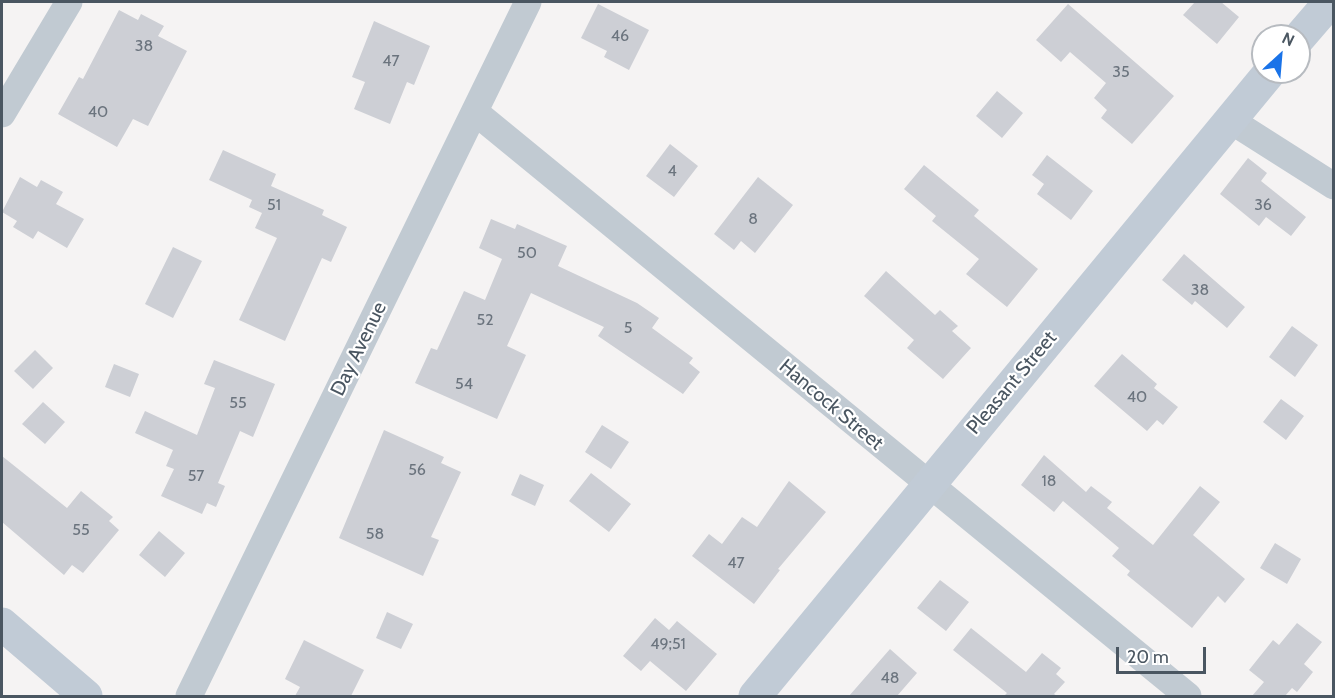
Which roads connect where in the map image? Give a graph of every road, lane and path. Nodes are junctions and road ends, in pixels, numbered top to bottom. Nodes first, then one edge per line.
1 (528, 2) edge
2 (1330, 2) edge
3 (60, 6) edge
4 (1311, 24) edge
5 (1260, 84) edge
6 (475, 112) junction
7 (2, 114) edge
8 (1230, 120) junction
9 (1334, 186) edge
10 (928, 485) junction
11 (2, 624) edge
12 (86, 696) edge
13 (189, 696) edge
14 (755, 696) edge
15 (1188, 696) edge

1 - 6 street, Day Avenue
2 - 4 street
3 - 7 street
5 - 8 street, Pleasant Street
6 - 10 street, Hancock Street
6 - 13 street, Day Avenue
8 - 9 street
8 - 10 street, Pleasant Street
10 - 14 street, Pleasant Street
10 - 15 street, Hancock Street
11 - 12 street

